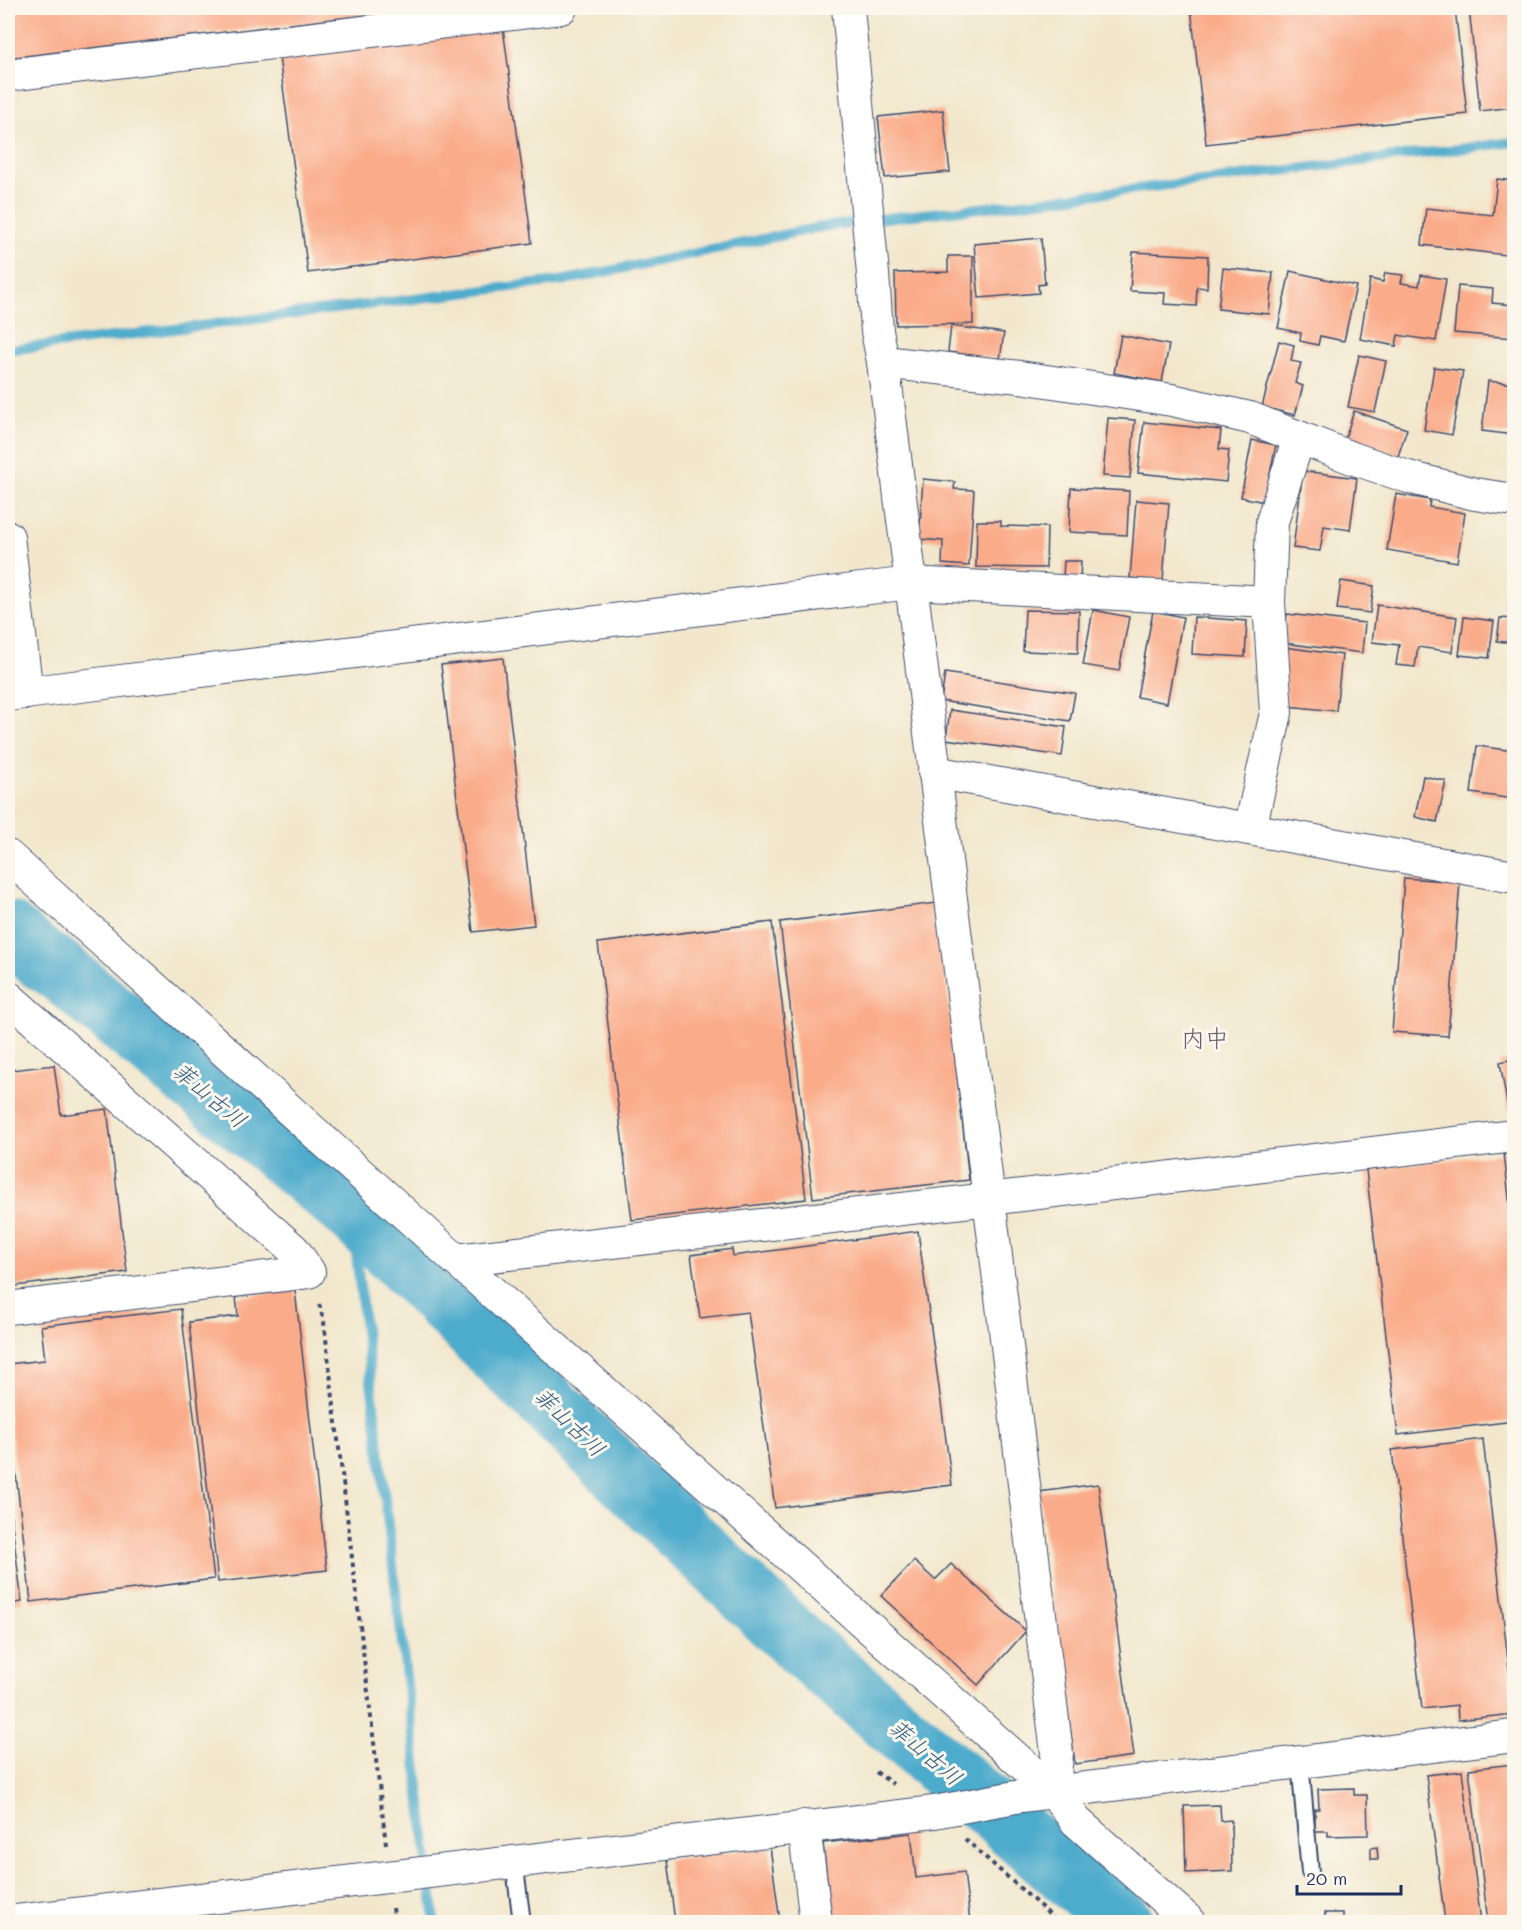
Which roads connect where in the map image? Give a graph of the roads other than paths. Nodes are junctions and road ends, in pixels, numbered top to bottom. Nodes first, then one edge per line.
1 (561, 8) edge
2 (848, 8) edge
3 (8, 75) edge
4 (883, 362) junction
5 (1299, 437) junction
6 (1515, 500) edge
7 (8, 537) edge
8 (910, 583) junction
9 (1269, 602) junction
10 (17, 694) edge
11 (934, 772) junction
12 (1250, 829) junction
13 (8, 856) edge
14 (1515, 877) edge
15 (8, 997) edge
16 (1515, 1136) edge
17 (989, 1199) junction
18 (456, 1260) junction
19 (8, 1308) edge
20 (1515, 1736) edge
21 (1300, 1762) junction
22 (1054, 1792) junction
23 (804, 1826) junction
24 (514, 1861) junction
25 (1310, 1872) dead end
26 (8, 1922) edge
27 (522, 1923) edge
28 (816, 1923) edge
29 (1190, 1923) edge

1 - 3 street
2 - 4 street
4 - 5 street
4 - 8 street
5 - 6 street
5 - 9 street
7 - 10 street
8 - 9 street
8 - 10 street
8 - 11 street
9 - 12 street
11 - 12 street
11 - 17 street
12 - 14 street
13 - 18 street
15 - 19 street
16 - 17 street
17 - 18 street
17 - 22 street
18 - 22 street
20 - 21 street
21 - 22 street
21 - 25 lane
22 - 23 street
22 - 29 street
23 - 24 street
23 - 28 street
24 - 26 street
24 - 27 lane

